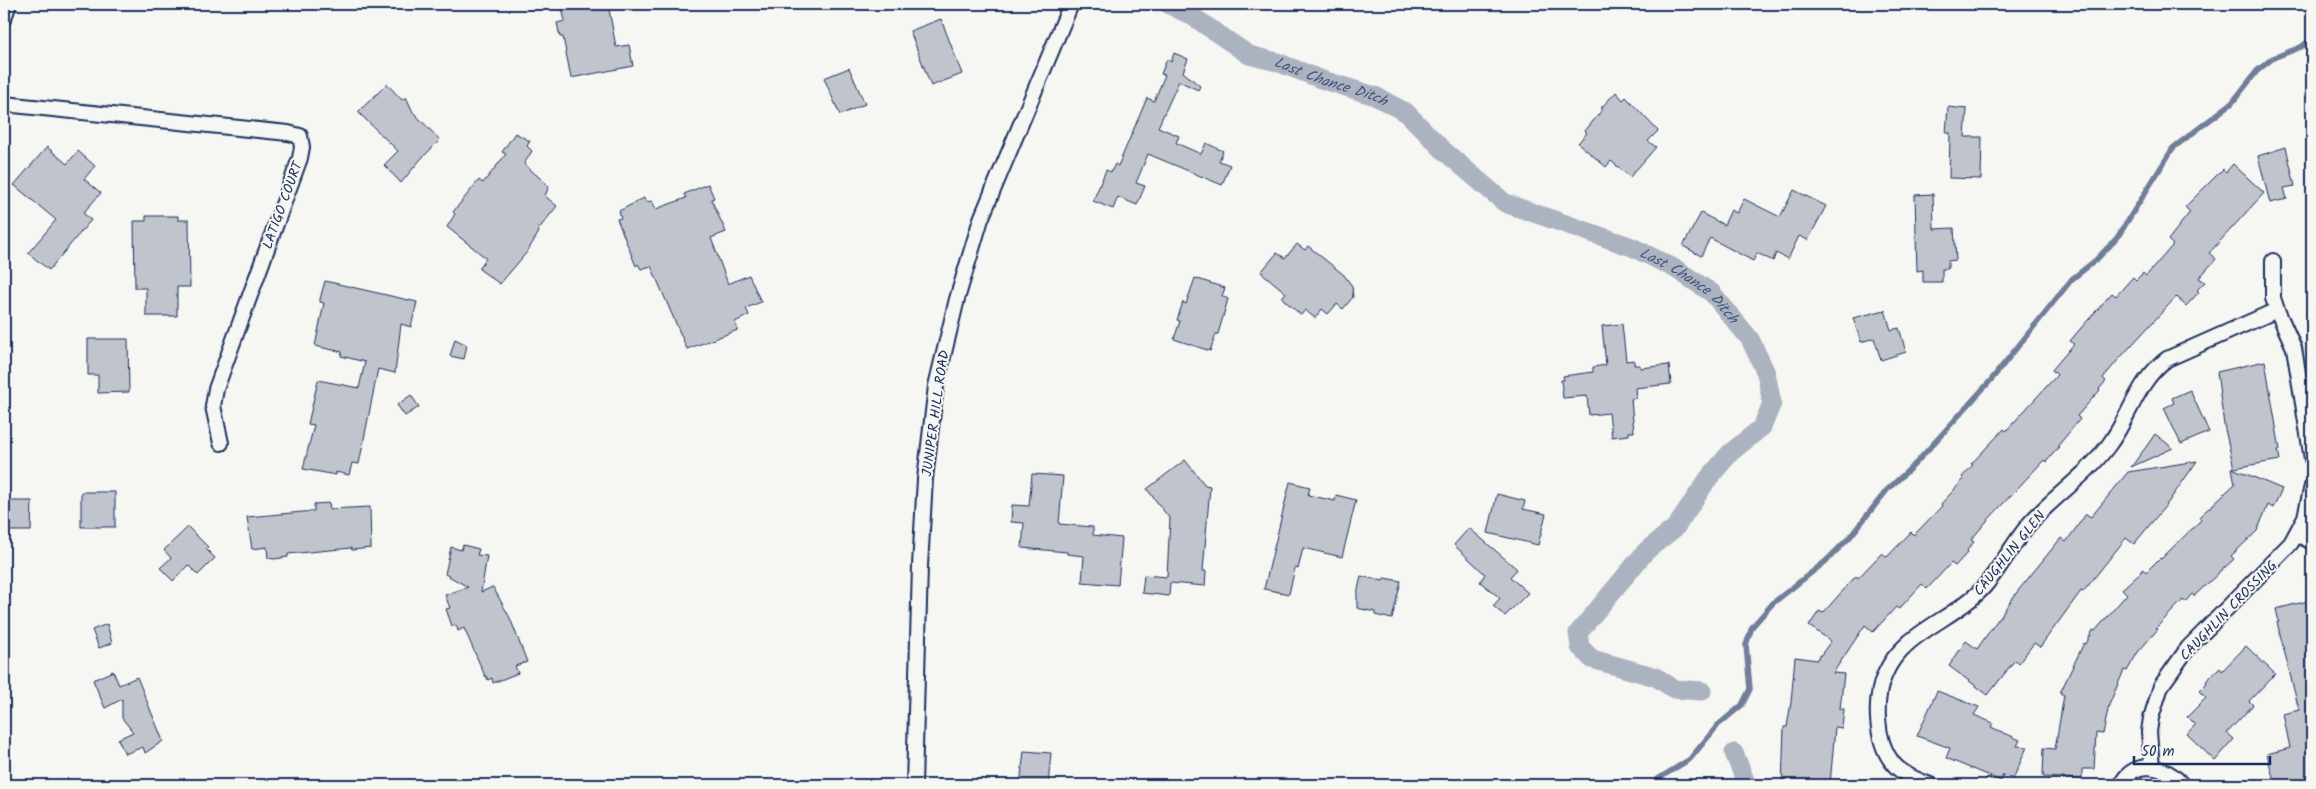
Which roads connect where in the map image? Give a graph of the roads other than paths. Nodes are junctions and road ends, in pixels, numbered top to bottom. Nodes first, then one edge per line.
1 (9, 4) edge
2 (1071, 4) edge
3 (4, 18) edge
4 (4, 104) edge
5 (2273, 261) dead end
6 (2276, 310) junction
7 (221, 443) dead end
8 (2312, 459) edge
9 (2312, 486) edge
10 (2297, 534) junction
11 (2312, 542) edge
12 (2152, 767) junction
13 (914, 785) edge
14 (1930, 785) edge
15 (2121, 785) edge
16 (2182, 785) edge

1 - 3 street
2 - 13 street, JUNIPER HILL ROAD
4 - 7 street, LATIGO COURT
5 - 6 street
6 - 8 street
6 - 14 street, CAUGHLIN GLEN
9 - 10 street, CAUGHLIN CROSSING
10 - 11 street
10 - 12 street, CAUGHLIN CROSSING
12 - 15 street
12 - 16 street

